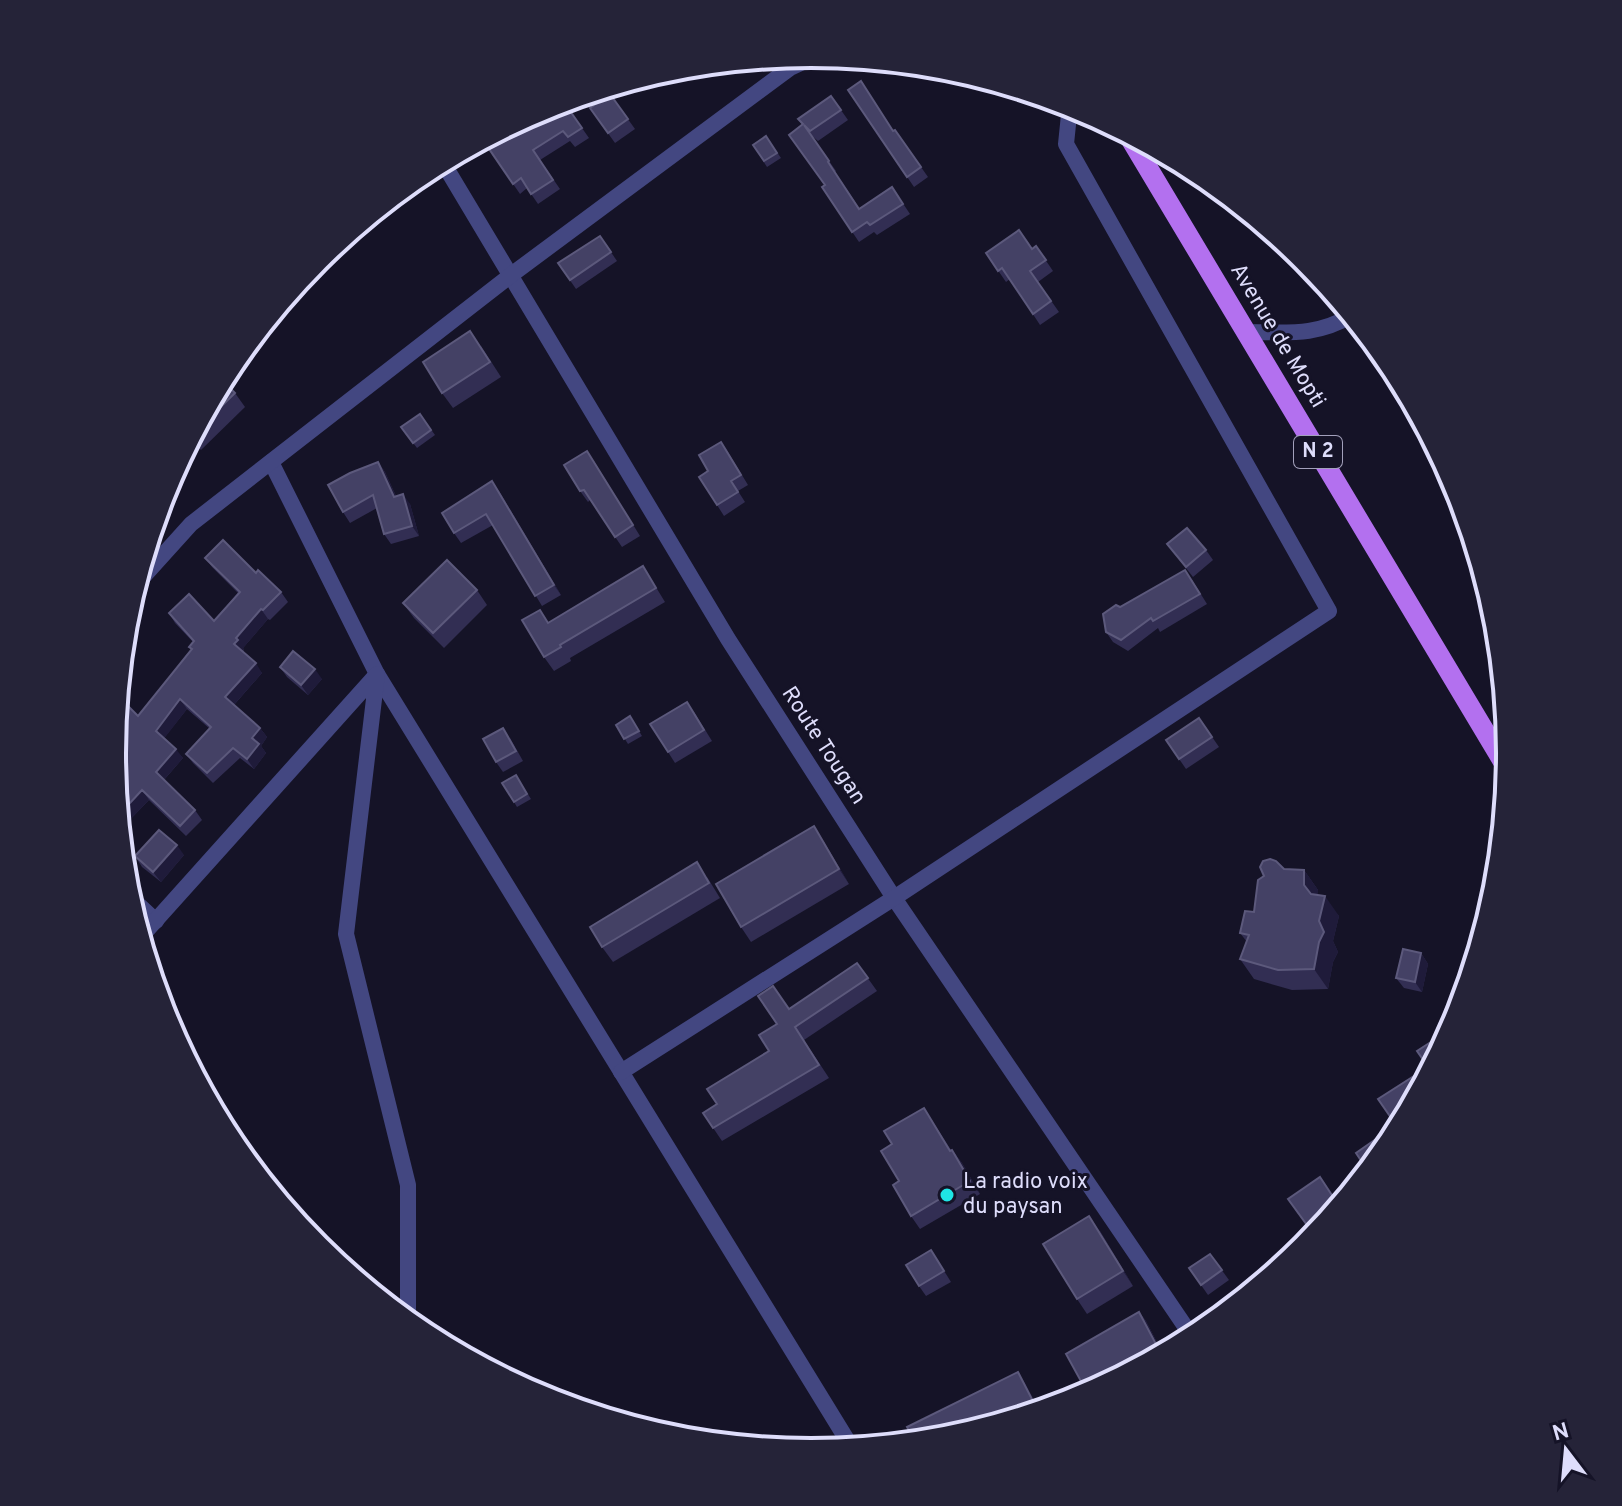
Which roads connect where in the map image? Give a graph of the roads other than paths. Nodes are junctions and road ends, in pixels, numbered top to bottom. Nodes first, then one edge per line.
1 (789, 68) edge
2 (1069, 118) edge
3 (1138, 152) edge
4 (449, 172) edge
5 (511, 275) junction
6 (1342, 321) edge
7 (1246, 332) junction
8 (271, 462) junction
9 (151, 568) edge
10 (377, 674) junction
11 (1496, 750) edge
12 (894, 898) junction
13 (144, 910) edge
14 (156, 921) junction
15 (149, 929) edge
16 (621, 1072) junction
17 (408, 1306) edge
18 (1185, 1327) edge
19 (845, 1437) edge

1 - 5 street
2 - 12 street
3 - 7 main road, Avenue de Mopti / N 2
4 - 5 street, Route Tougan
5 - 8 street
5 - 12 street, Route Tougan
6 - 7 street
7 - 11 main road, Avenue de Mopti / N 2
8 - 9 street
8 - 10 street
10 - 14 street
10 - 16 street
10 - 17 street
12 - 16 street
12 - 18 street, Route Tougan
13 - 14 street
14 - 15 street
16 - 19 street

